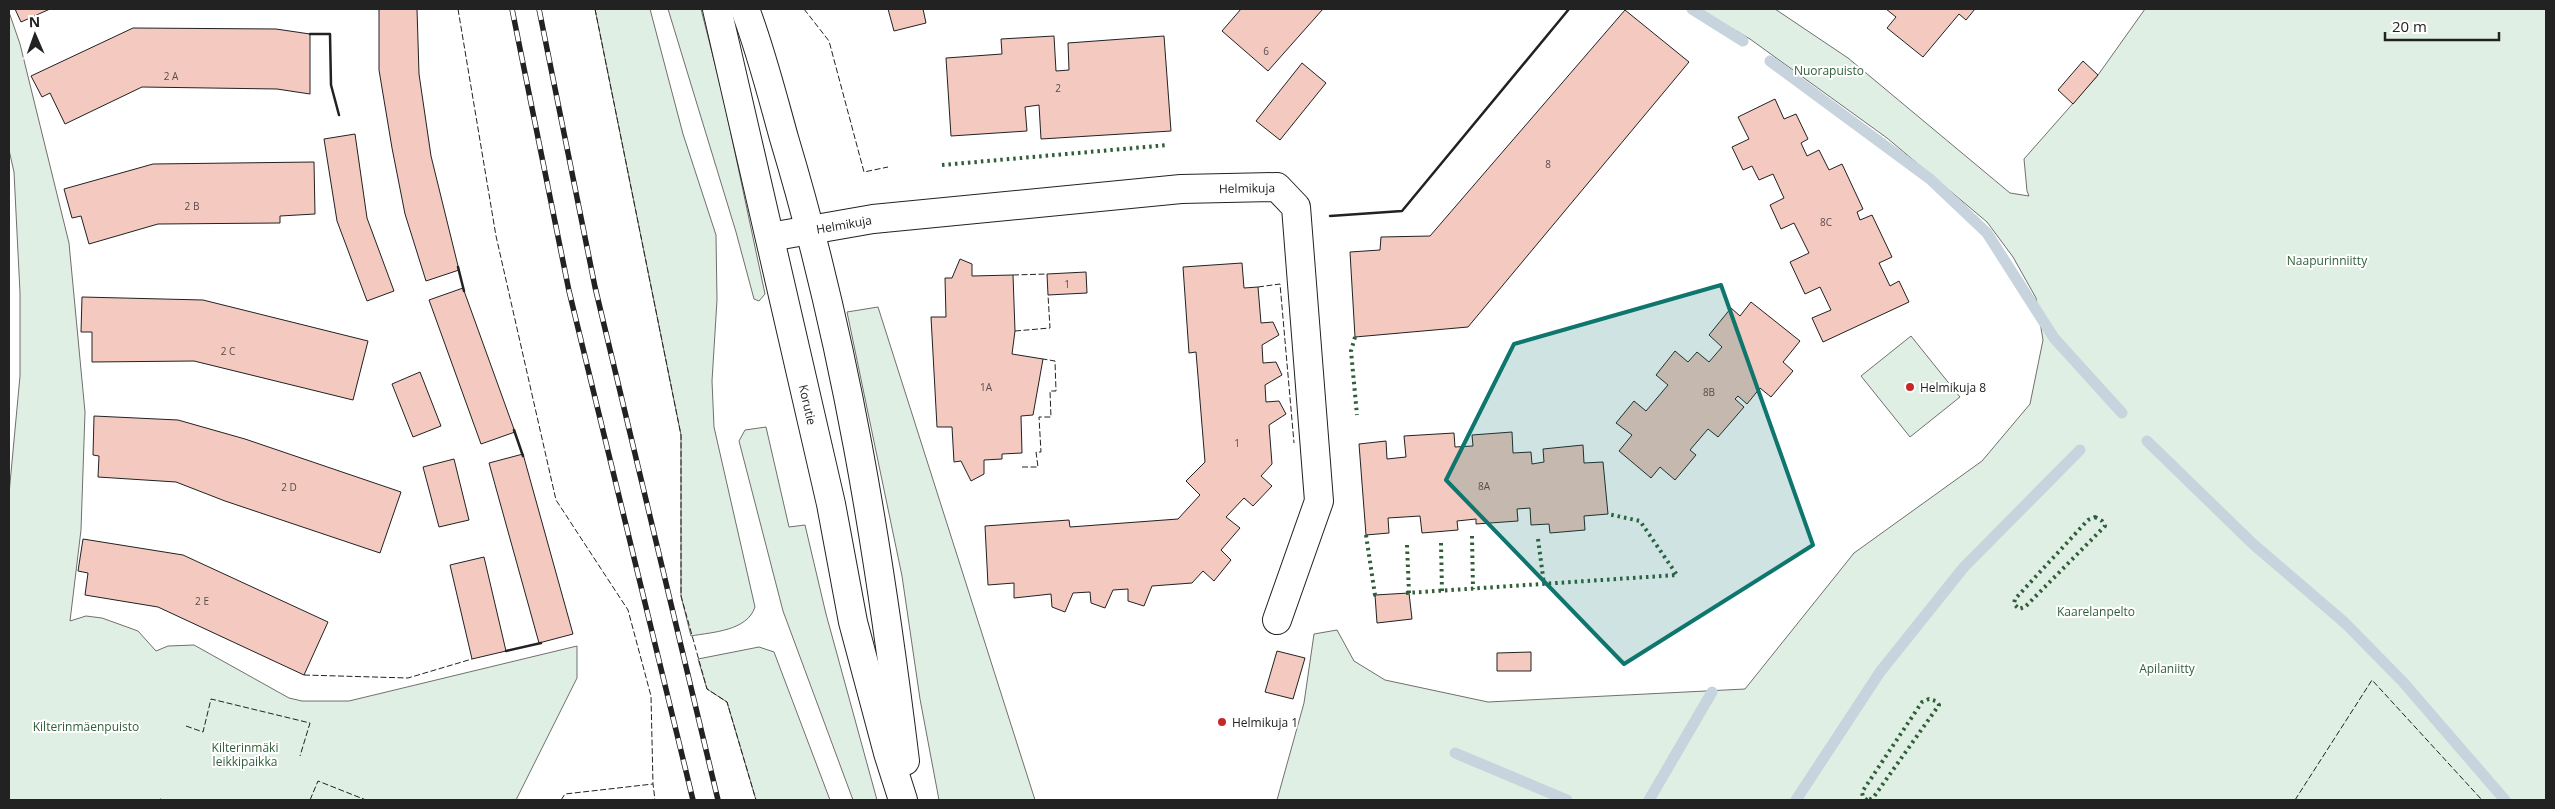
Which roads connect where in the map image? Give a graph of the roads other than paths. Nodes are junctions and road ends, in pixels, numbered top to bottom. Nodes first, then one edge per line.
1 (717, 9) edge
2 (745, 9) edge
3 (811, 229) junction
4 (770, 236) junction
5 (1278, 620) dead end
6 (903, 800) edge
7 (909, 800) edge

1 - 4 street, Korutie
2 - 3 street
3 - 4 street, Helmikuja
3 - 5 street, Helmikuja
3 - 7 street
4 - 6 street, Korutie

